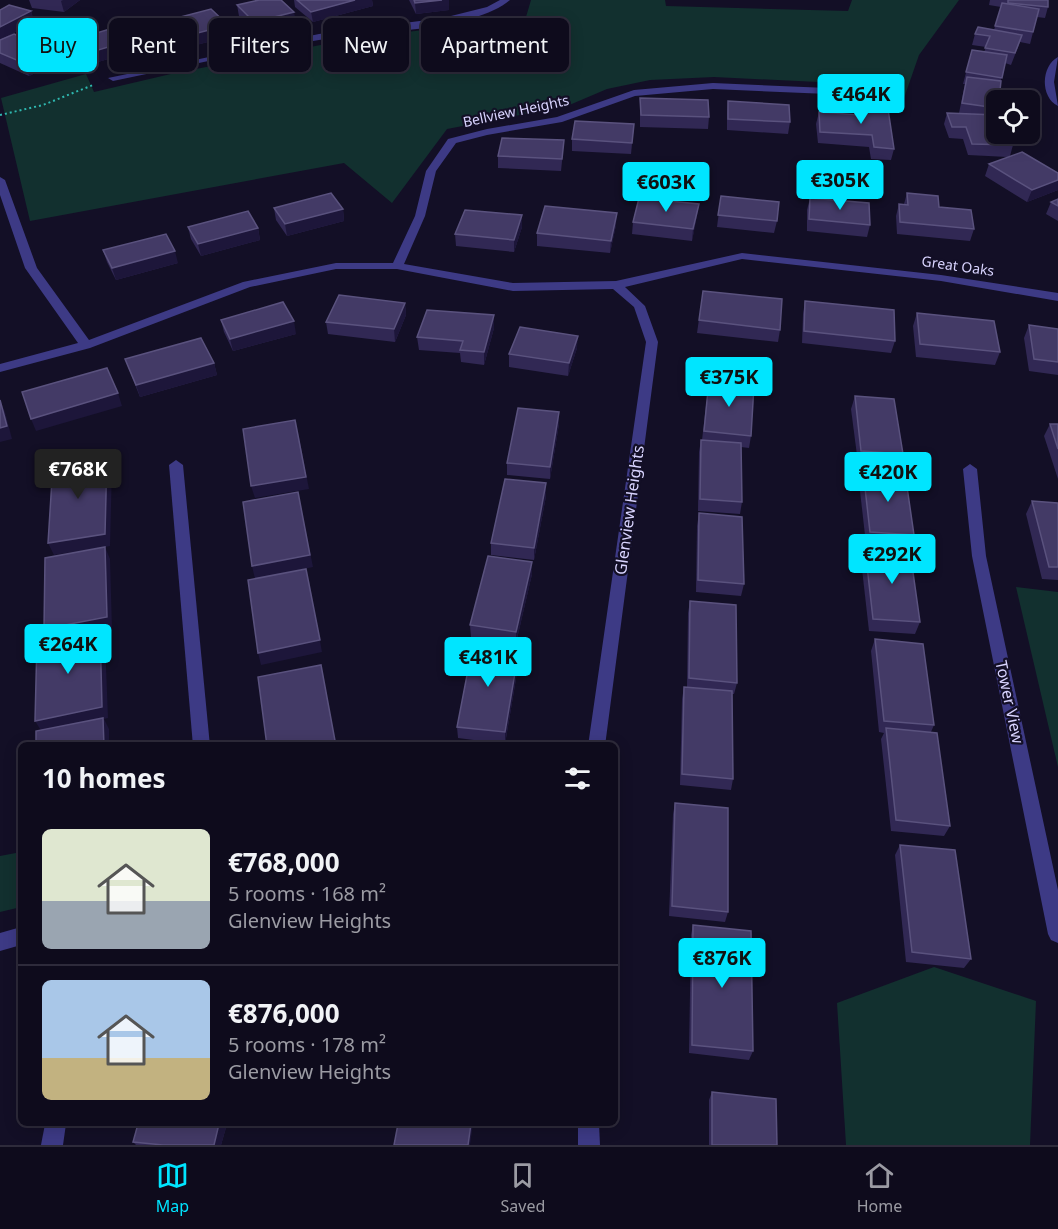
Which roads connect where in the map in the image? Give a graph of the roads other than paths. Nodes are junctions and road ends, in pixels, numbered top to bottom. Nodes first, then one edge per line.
1 (506, 0) edge
2 (1058, 60) edge
3 (113, 78) road end
4 (828, 91) dead end
5 (1058, 103) edge
6 (0, 180) edge
7 (397, 266) junction
8 (616, 285) junction
9 (1058, 297) edge
10 (87, 345) junction
11 (0, 368) edge
12 (176, 465) dead end
13 (970, 469) dead end
14 (202, 742) edge
15 (597, 742) edge
16 (1058, 934) edge
17 (18, 937) edge
18 (0, 942) edge
19 (56, 1126) edge
20 (589, 1126) edge
21 (52, 1145) edge
22 (590, 1145) edge

1 - 3 street
2 - 5 street
4 - 7 street, Bellview Heights
6 - 10 street
7 - 8 street
7 - 10 street
8 - 9 street, Great Oaks
8 - 15 street, Glenview Heights
10 - 11 street
12 - 14 street
13 - 16 street, Tower View
17 - 18 street
19 - 21 street
20 - 22 street

